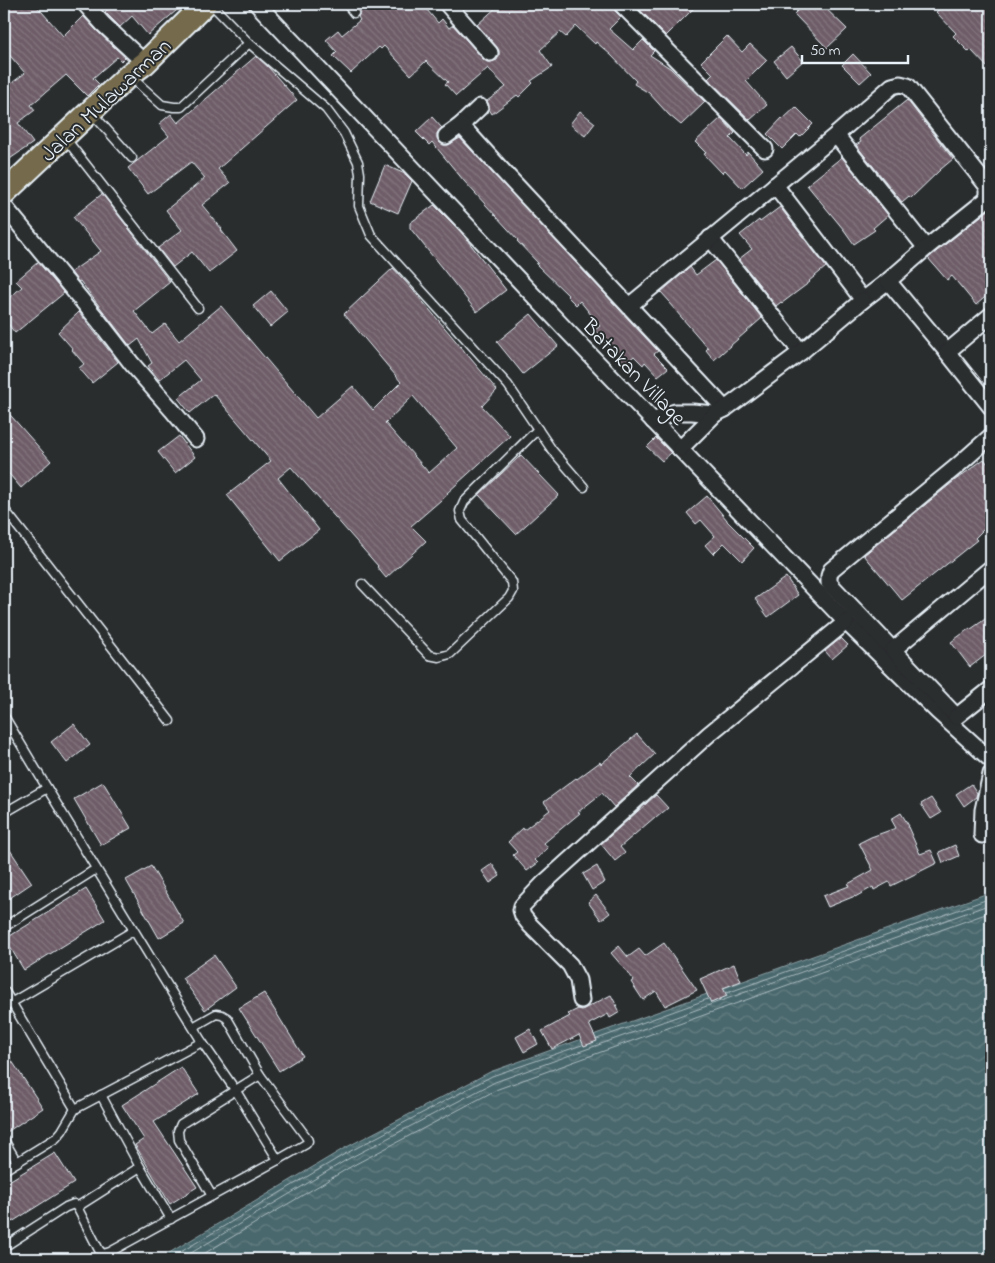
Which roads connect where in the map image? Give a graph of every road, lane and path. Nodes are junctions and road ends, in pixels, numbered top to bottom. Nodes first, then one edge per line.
1 (85, 4) edge
2 (205, 4) edge
3 (211, 4) edge
4 (257, 4) edge
5 (348, 4) edge
6 (447, 4) edge
7 (621, 4) edge
8 (354, 13) dead end
9 (249, 43) junction
10 (490, 53) dead end
11 (137, 69) junction
12 (480, 107) dead end
13 (91, 111) junction
14 (462, 125) junction
15 (836, 135) junction
16 (446, 136) dead end
17 (63, 137) junction
18 (765, 149) dead end
19 (132, 158) dead end
20 (775, 185) junction
21 (4, 193) edge
22 (4, 206) edge
23 (710, 238) junction
24 (926, 248) junction
25 (888, 282) junction
26 (864, 300) junction
27 (628, 306) junction
28 (198, 308) dead end
29 (991, 315) edge
30 (801, 352) junction
31 (947, 352) junction
32 (991, 407) edge
33 (720, 412) junction
34 (653, 421) junction
35 (538, 429) junction
36 (991, 436) edge
37 (196, 439) dead end
38 (680, 449) junction
39 (584, 487) dead end
40 (4, 509) edge
41 (991, 568) edge
42 (362, 584) dead end
43 (846, 622) junction
44 (893, 650) junction
45 (991, 689) edge
46 (4, 716) edge
47 (956, 716) junction
48 (170, 720) dead end
49 (6, 726) edge
50 (991, 750) edge
51 (991, 760) edge
52 (991, 774) edge
53 (47, 788) junction
54 (4, 813) edge
55 (982, 835) dead end
56 (96, 869) junction
57 (4, 927) edge
58 (133, 931) junction
59 (4, 990) edge
60 (581, 1000) dead end
61 (12, 1003) junction
62 (4, 1007) edge
63 (193, 1027) junction
64 (202, 1042) junction
65 (260, 1075) junction
66 (236, 1091) junction
67 (101, 1095) junction
68 (74, 1109) junction
69 (4, 1140) edge
70 (278, 1160) junction
71 (17, 1162) junction
72 (140, 1167) junction
73 (4, 1170) edge
74 (212, 1196) junction
75 (77, 1207) junction
76 (170, 1219) junction
77 (4, 1246) edge

1 - 11 street
2 - 11 main road, Jalan Mulawarman
3 - 9 lane
4 - 34 street, Batakan Village
5 - 8 lane
6 - 10 street
7 - 18 street
9 - 11 lane
9 - 35 lane
11 - 13 main road, Jalan Mulawarman
12 - 14 street
13 - 17 main road, Jalan Mulawarman
13 - 19 lane
14 - 16 street
14 - 27 street
15 - 20 street
15 - 24 street
15 - 24 street
17 - 21 main road, Jalan Mulawarman
17 - 28 lane
20 - 23 street
20 - 26 street
22 - 37 street
23 - 27 street
23 - 30 street
24 - 25 street
25 - 26 street
25 - 31 street
26 - 30 street
27 - 33 street
29 - 31 street
30 - 33 street
31 - 32 street
33 - 34 street
33 - 38 street
34 - 38 street, Batakan Village
35 - 39 lane
35 - 42 lane
36 - 44 street
38 - 43 street, Batakan Village
40 - 48 lane
41 - 44 street
43 - 51 street, Batakan Village
43 - 60 street
44 - 47 street
45 - 47 street
46 - 49 lane
47 - 50 street
49 - 53 lane
52 - 55 street
53 - 54 lane
53 - 56 lane
56 - 57 lane
56 - 58 lane
58 - 61 lane
58 - 63 lane
59 - 61 lane
61 - 62 lane
61 - 68 lane
63 - 64 lane
63 - 65 lane
64 - 66 lane
64 - 67 lane
65 - 66 lane
65 - 70 lane
66 - 70 lane
66 - 74 lane
67 - 68 lane
67 - 72 lane
68 - 71 lane
69 - 71 lane
70 - 74 lane
71 - 73 lane
72 - 75 lane
72 - 76 lane
74 - 76 lane
75 - 76 lane
75 - 77 lane

